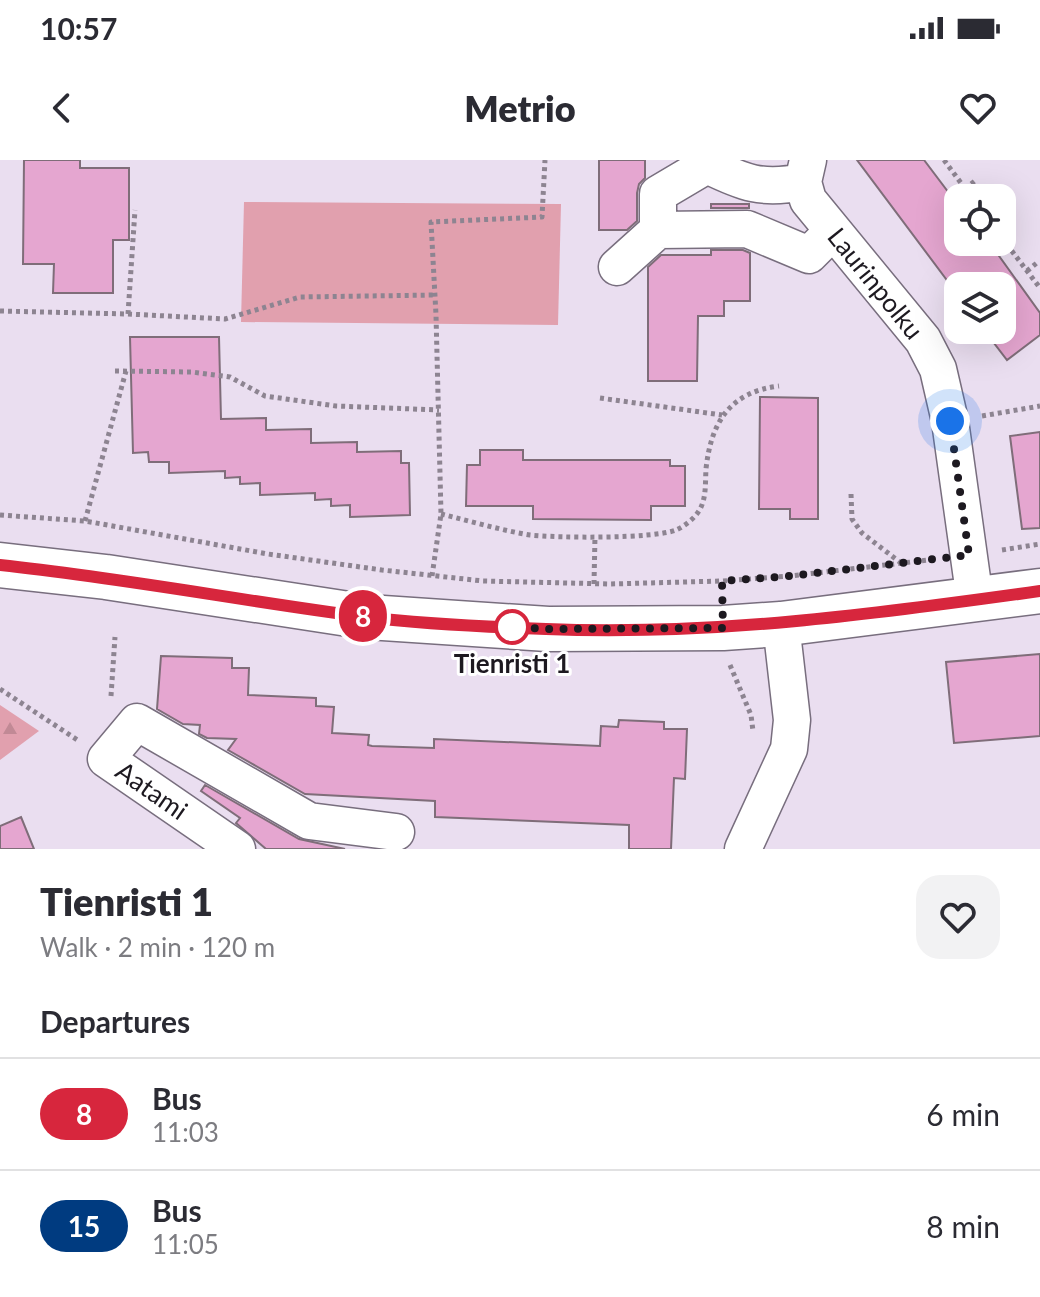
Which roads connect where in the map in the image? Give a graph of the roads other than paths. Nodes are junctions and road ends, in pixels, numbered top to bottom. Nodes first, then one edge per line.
1 (805, 171) edge
2 (658, 230) junction
3 (833, 231) junction
4 (617, 267) dead end
5 (0, 565) edge
6 (1040, 591) edge
7 (975, 600) junction
8 (781, 624) junction
9 (396, 832) dead end
10 (237, 849) edge
11 (743, 849) edge

1 - 2 street
1 - 3 street, Laurinpolku
2 - 3 street
2 - 4 street
3 - 7 street, Laurinpolku
5 - 8 main road
6 - 7 main road
7 - 8 main road
8 - 11 street
9 - 10 street, Aatami

